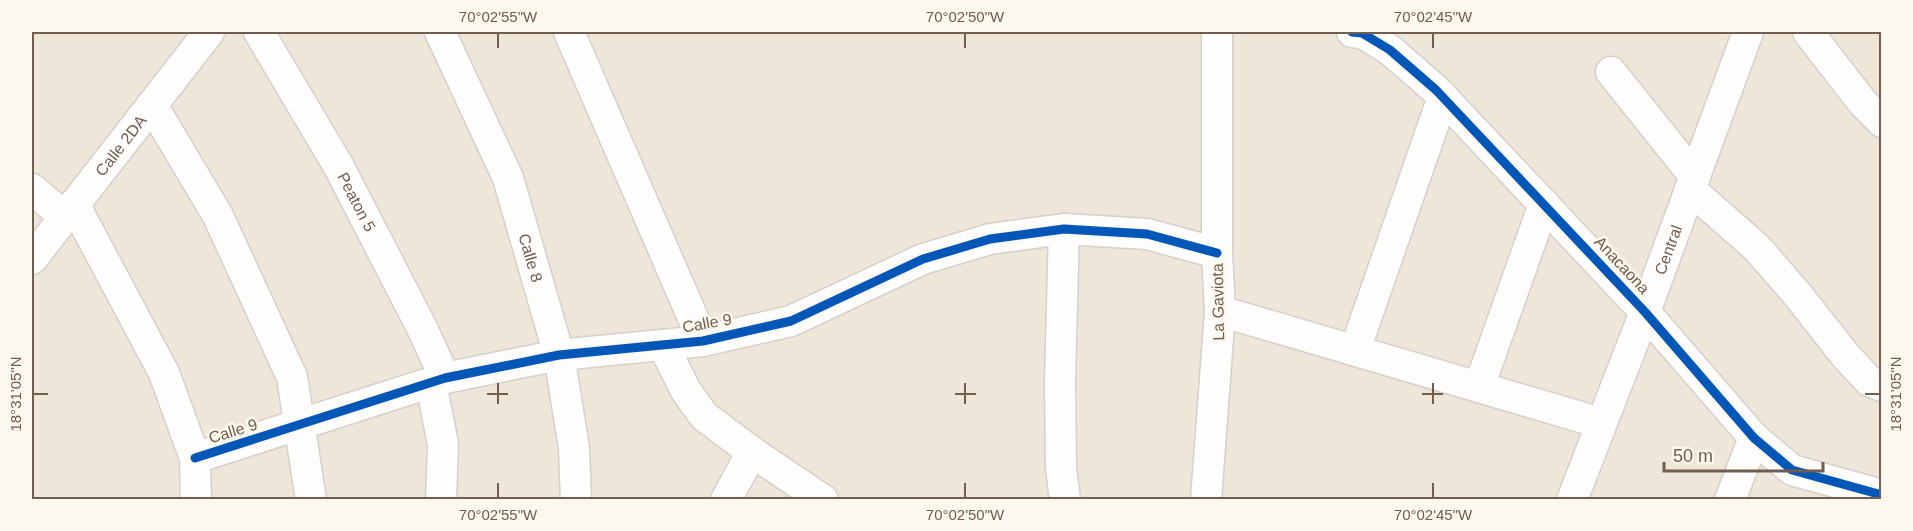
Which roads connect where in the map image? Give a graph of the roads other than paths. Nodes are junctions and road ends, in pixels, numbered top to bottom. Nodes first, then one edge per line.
1 (209, 32) edge
2 (259, 32) edge
3 (440, 32) edge
4 (568, 32) edge
5 (1216, 32) edge
6 (1352, 32) edge
7 (1748, 32) edge
8 (1808, 32) edge
9 (1611, 72) dead end
10 (1443, 97) junction
11 (152, 105) junction
12 (1881, 122) edge
13 (1693, 183) junction
14 (32, 189) edge
15 (1544, 204) junction
16 (70, 211) junction
17 (1064, 229) junction
18 (1217, 253) junction
19 (32, 259) edge
20 (1220, 311) junction
21 (1646, 312) junction
22 (703, 341) junction
23 (663, 345) junction
24 (1354, 350) junction
25 (559, 355) junction
26 (438, 381) junction
27 (1881, 386) edge
28 (1479, 387) junction
29 (1601, 423) junction
30 (300, 426) junction
31 (1754, 438) junction
32 (752, 452) junction
33 (195, 458) junction
34 (1881, 495) edge
35 (196, 500) edge
36 (311, 500) edge
37 (441, 500) edge
38 (576, 500) edge
39 (726, 500) edge
40 (823, 500) edge
41 (1065, 500) edge
42 (1206, 500) edge
43 (1572, 500) edge
44 (1730, 500) edge

1 - 11 street, Calle 2DA
2 - 26 street, Peaton 5
3 - 25 street, Calle 8
4 - 22 street
5 - 18 street, La Gaviota
6 - 10 street, Anacaona
7 - 13 street, Central
8 - 12 street
9 - 13 street
10 - 15 street, Anacaona
10 - 24 street
11 - 16 street, Calle 2DA
11 - 30 street
13 - 21 street, Central
13 - 27 street
14 - 16 street
15 - 21 street, Anacaona
15 - 28 street
16 - 19 street, Calle 2DA
16 - 33 street
17 - 18 street, Calle 9
17 - 22 street, Calle 9
17 - 41 street
18 - 20 street, La Gaviota
20 - 24 street
20 - 42 street, La Gaviota
21 - 29 street, Central
21 - 31 street, Anacaona
22 - 23 street, Calle 9
23 - 25 street, Calle 9
23 - 32 street
24 - 28 street
25 - 26 street, Calle 9
25 - 38 street, Calle 8
26 - 30 street, Calle 9
26 - 37 street, Peaton 5
28 - 29 street
29 - 43 street, Central
30 - 33 street, Calle 9
30 - 36 street
31 - 34 street, Anacaona
31 - 44 street
32 - 39 street
32 - 40 street
33 - 35 street

